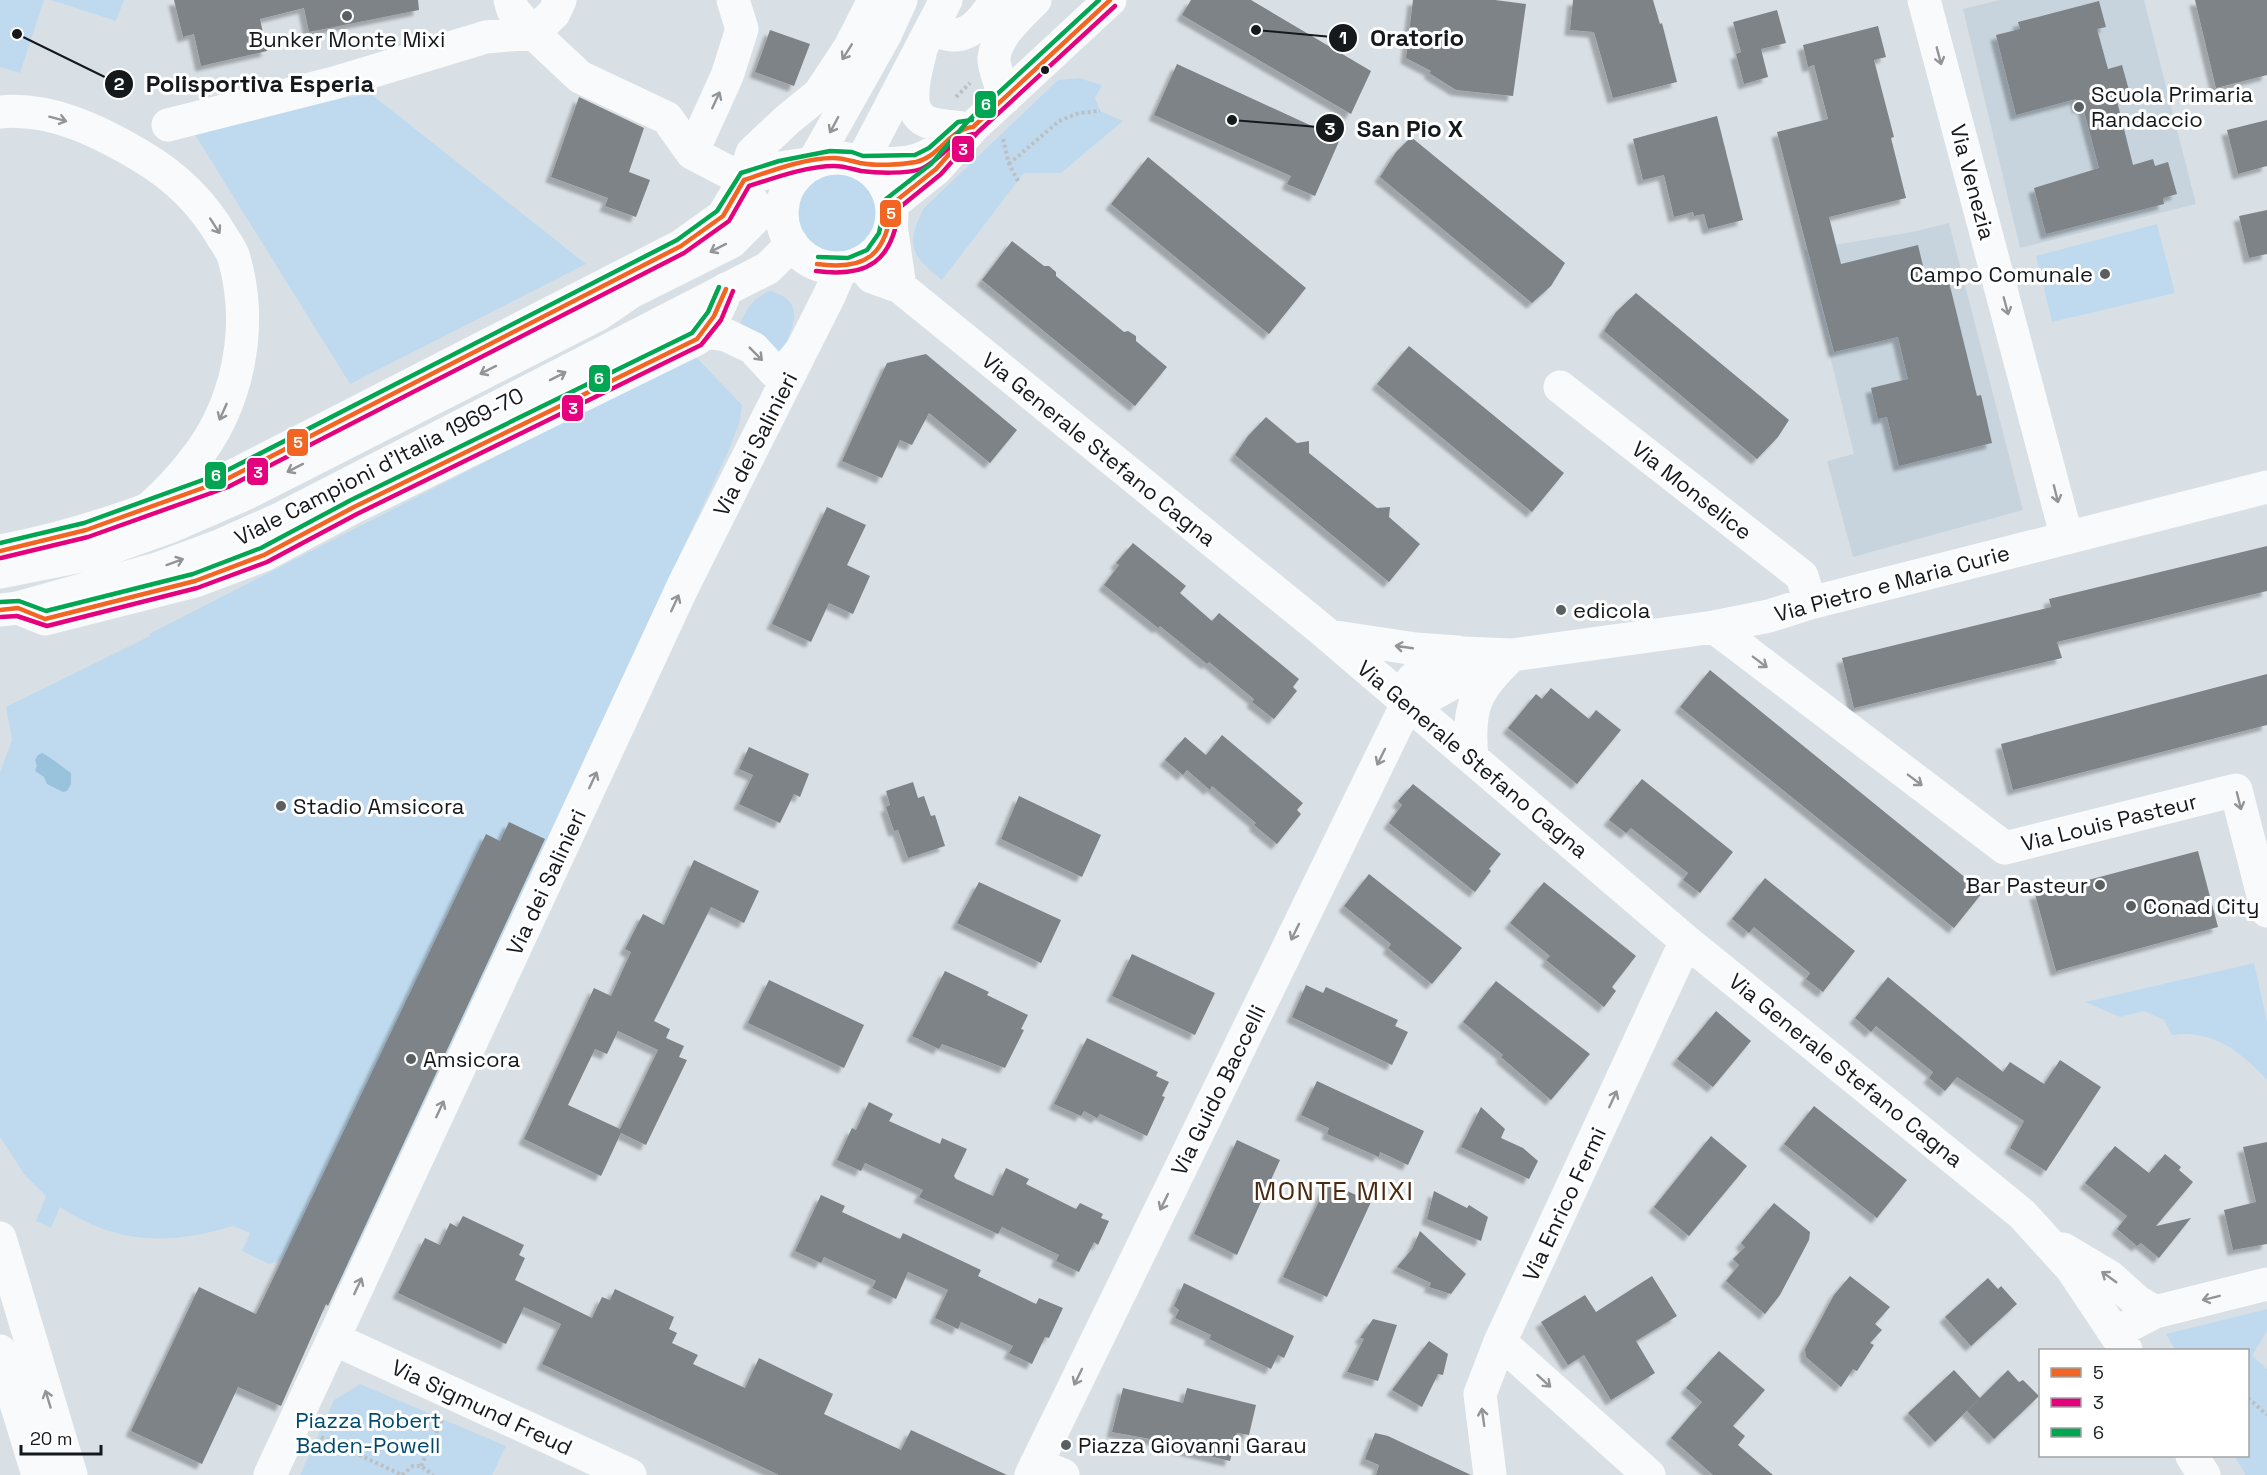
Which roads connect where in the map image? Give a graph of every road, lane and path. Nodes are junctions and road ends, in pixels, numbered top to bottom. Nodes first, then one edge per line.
1 (510, 0) edge
2 (560, 0) edge
3 (734, 0) edge
4 (874, 0) edge
5 (901, 0) edge
6 (946, 0) edge
7 (996, 0) edge
8 (1035, 0) edge
9 (1108, 0) edge
10 (1924, 0) edge
11 (533, 33) junction
12 (926, 40) junction
13 (1005, 98) junction
14 (1100, 111) dead end
15 (0, 112) edge
16 (168, 125) dead end
17 (979, 129) junction
18 (692, 153) junction
19 (813, 163) junction
20 (861, 163) junction
21 (1009, 164) junction
22 (744, 180) junction
23 (1018, 181) dead end
24 (770, 211) junction
25 (892, 214) junction
26 (792, 243) junction
27 (844, 275) junction
28 (900, 287) junction
29 (726, 289) junction
30 (704, 332) junction
31 (803, 348) junction
32 (1560, 387) dead end
33 (2267, 487) edge
34 (147, 511) junction
35 (2067, 538) junction
36 (0, 551) edge
37 (96, 553) junction
38 (0, 572) edge
39 (1810, 603) junction
40 (9, 609) edge
41 (1714, 627) junction
42 (1329, 636) junction
43 (1462, 653) junction
44 (1502, 665) junction
45 (1407, 704) junction
46 (1472, 758) junction
47 (2267, 911) edge
48 (1686, 941) junction
49 (2041, 1235) junction
50 (0, 1238) edge
51 (2267, 1284) edge
52 (2156, 1312) junction
53 (334, 1339) junction
54 (1500, 1342) junction
55 (2121, 1342) edge
56 (0, 1351) edge
57 (455, 1394) junction
58 (2249, 1400) edge
59 (2267, 1414) edge
60 (317, 1436) dead end
61 (2193, 1457) edge
62 (421, 1466) junction
63 (1043, 1471) edge
64 (38, 1475) edge
65 (71, 1475) edge
66 (270, 1475) edge
67 (402, 1475) edge
68 (433, 1475) edge
69 (630, 1475) edge
70 (1491, 1475) edge
71 (1649, 1475) edge
72 (2204, 1475) edge

1 - 11 main road
2 - 11 main road
18 -> 3 main road
4 -> 22 main road
5 -> 19 main road
6 - 12 main road
7 - 12 main road
8 - 13 main road
9 - 13 main road
10 -> 35 main road, Via Venezia
11 - 16 main road
11 - 18 main road
12 - 17 main road
12 - 20 main road
13 - 17 main road
14 - 21 path
15 -> 34 main road
17 - 20 main road
17 - 21 path
17 - 25 main road
18 - 22 main road
19 - 20 main road
19 - 22 main road
19 - 24 main road
20 - 25 main road
21 - 23 path
22 - 24 main road
22 - 34 main road
24 - 26 main road
24 -> 37 main road, Viale Campioni d'Italia 1969-70
25 - 27 main road
25 - 28 main road
26 - 27 main road
26 - 29 main road, Viale Campioni d'Italia 1969-70
27 - 28 main road, Via Generale Stefano Cagna
27 - 31 main road, Via dei Salinieri
28 - 42 main road, Via Generale Stefano Cagna
29 - 30 main road, Viale Campioni d'Italia 1969-70
40 -> 29 main road, Viale Campioni d'Italia 1969-70
30 -> 31 main road
30 - 40 main road, Viale Campioni d'Italia 1969-70
53 -> 31 main road, Via dei Salinieri
32 - 39 main road, Via Monselice
33 - 35 main road, Via Pietro e Maria Curie
34 - 36 main road
34 - 37 main road
35 - 39 main road, Via Pietro e Maria Curie
37 - 38 main road, Viale Campioni d'Italia 1969-70
39 - 41 main road, Via Pietro e Maria Curie
41 - 44 main road, Via Pietro e Maria Curie
41 -> 47 main road, Via Louis Pasteur
43 -> 42 main road, Via Pietro e Maria Curie
42 - 45 main road, Via Generale Stefano Cagna
43 - 44 main road, Via Pietro e Maria Curie
43 - 45 main road, Via Pietro e Maria Curie
44 - 45 main road, Via Pietro e Maria Curie
44 - 46 main road
45 - 46 main road, Via Generale Stefano Cagna
45 -> 63 main road, Via Guido Baccelli
46 - 48 main road, Via Generale Stefano Cagna
48 - 49 main road, Via Generale Stefano Cagna
54 -> 48 main road, Via Enrico Fermi
52 -> 49 main road, Via Generale Stefano Cagna
49 - 55 main road, Via Generale Stefano Cagna
65 -> 50 main road
51 -> 52 main road
52 - 55 main road
53 - 57 main road, Via Sigmund Freud
53 - 66 main road, Via dei Salinieri
70 -> 54 main road, Via Enrico Fermi
54 -> 71 main road
56 - 64 main road
57 - 62 path
57 - 69 main road, Via Sigmund Freud
58 - 59 path
60 - 67 path
61 - 72 main road
62 - 67 path
62 - 68 path

